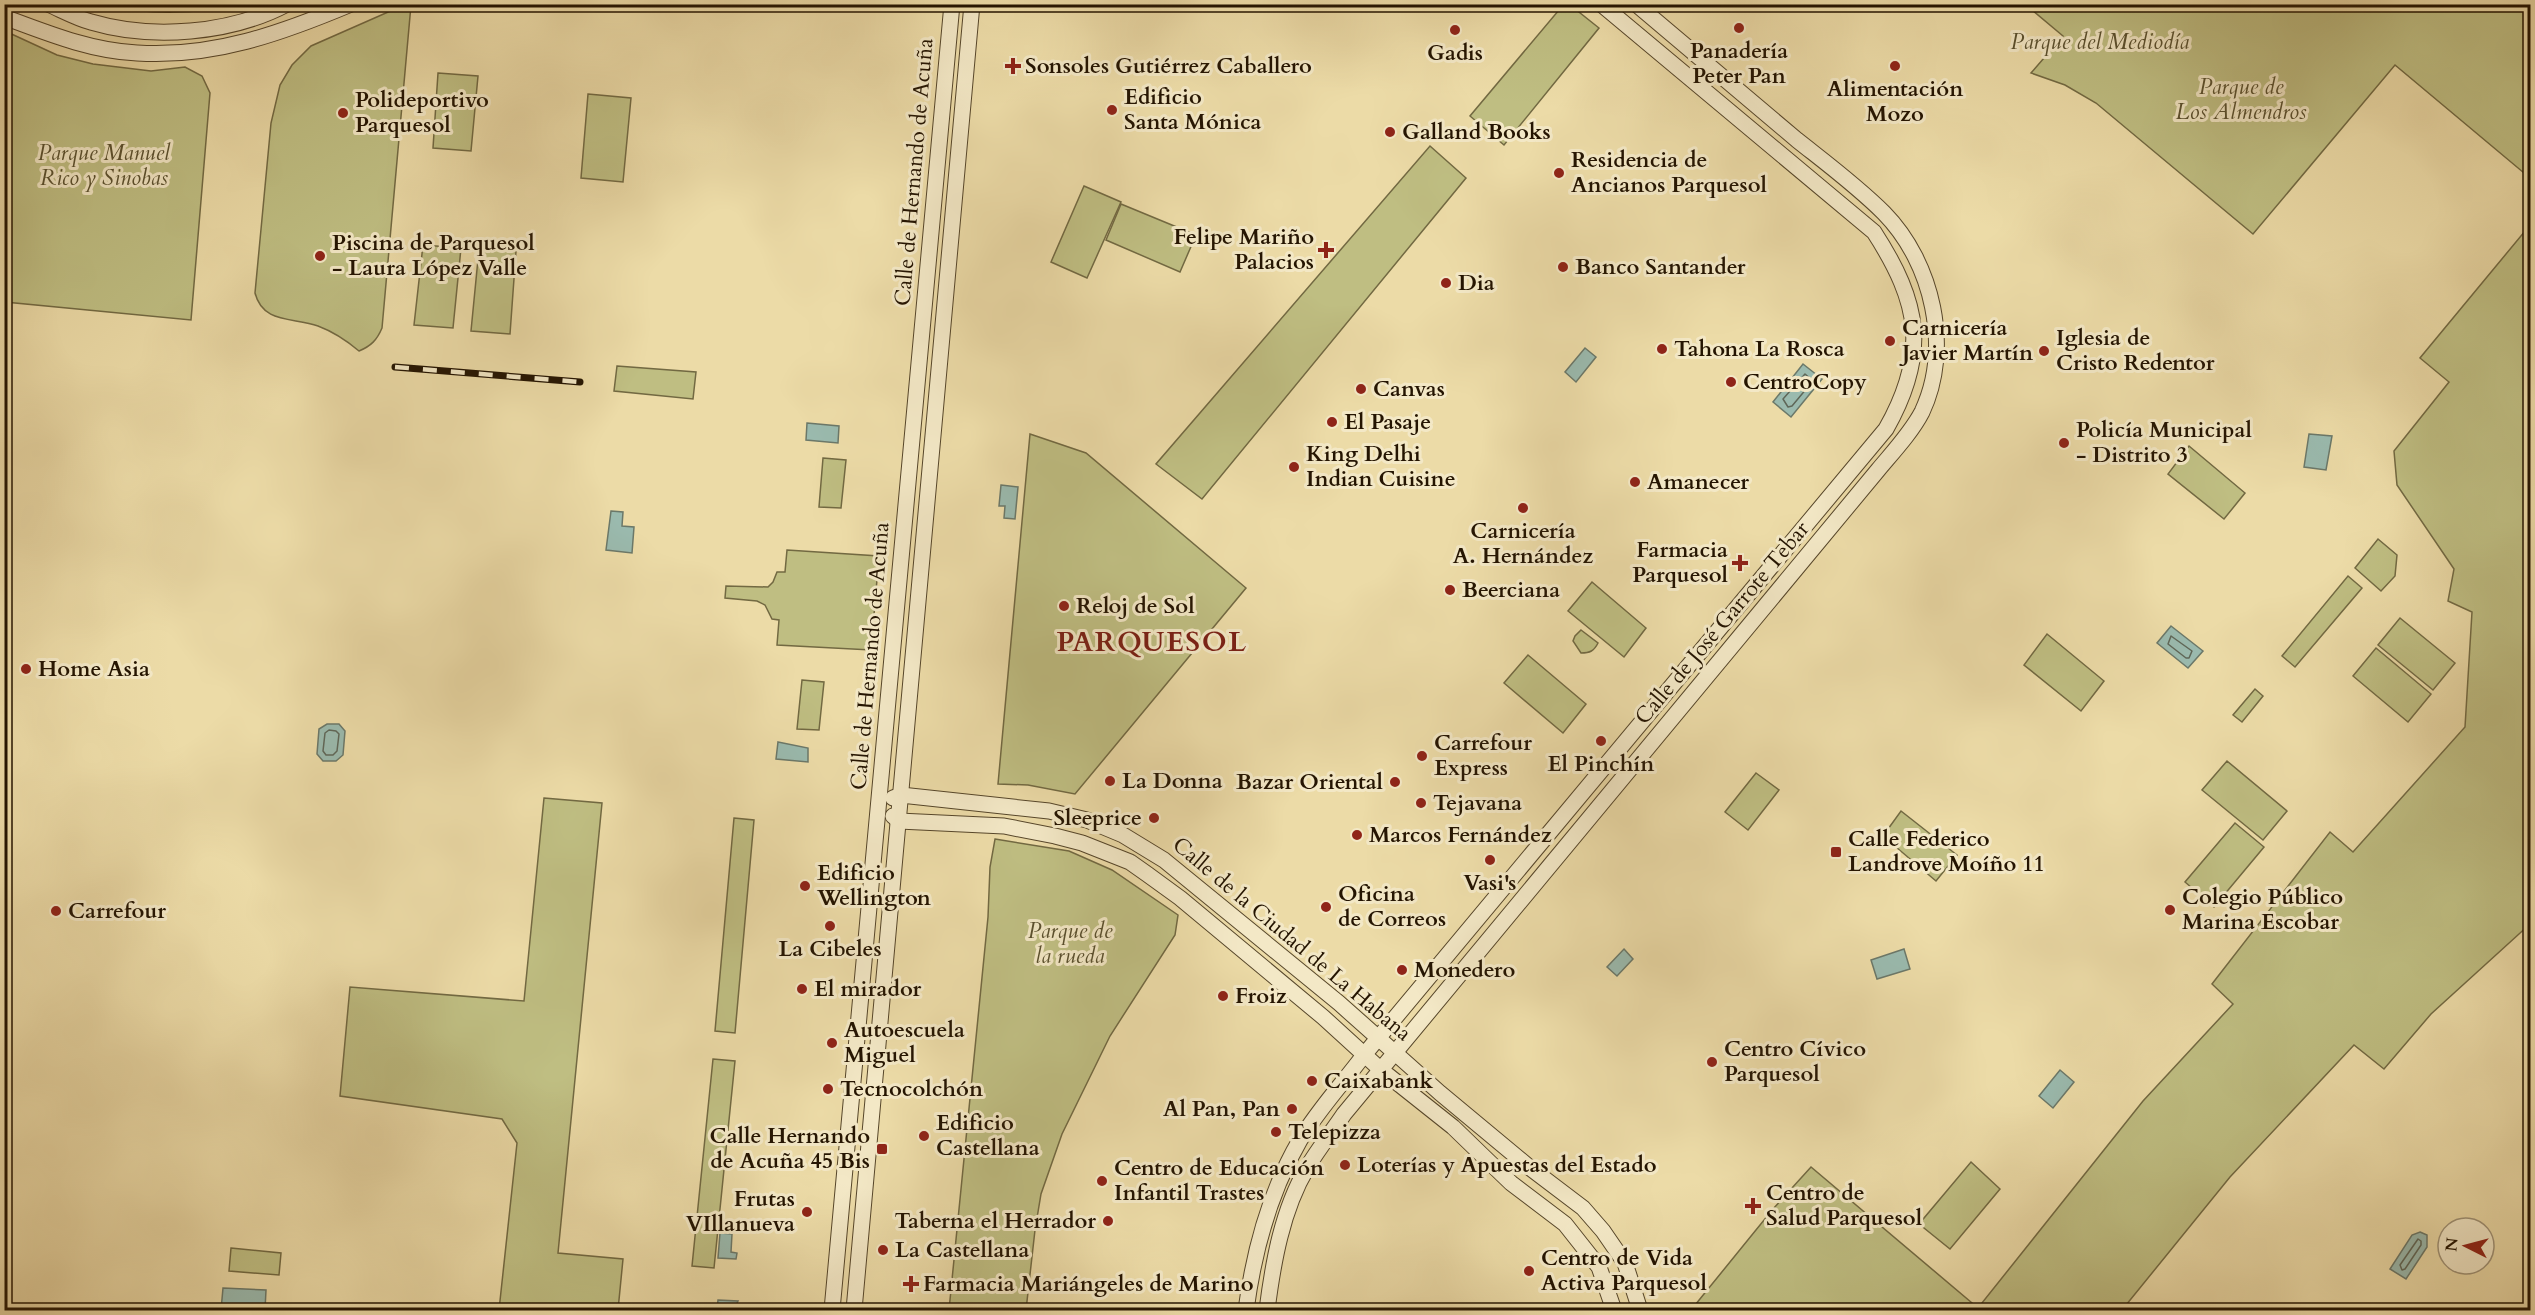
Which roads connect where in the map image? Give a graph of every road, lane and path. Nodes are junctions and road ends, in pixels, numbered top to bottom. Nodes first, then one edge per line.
1 (48, 4) edge
2 (286, 4) edge
3 (351, 4) edge
4 (952, 4) edge
5 (972, 4) edge
6 (1601, 4) edge
7 (1636, 4) edge
8 (4, 17) edge
9 (901, 795) junction
10 (879, 804) junction
11 (899, 821) junction
12 (1379, 1038) junction
13 (1394, 1053) junction
14 (1364, 1055) junction
15 (1380, 1069) junction
16 (832, 1311) edge
17 (854, 1311) edge
18 (1246, 1311) edge
19 (1267, 1311) edge
20 (1614, 1311) edge
21 (1640, 1311) edge

1 - 2 street
3 - 8 street
4 - 10 street, Calle de Hernando de Acuña
5 - 9 street, Calle de Hernando de Acuña
6 - 12 street, Calle de José Garrote Tebar
7 - 13 street, Calle de José Garrote Tebar
9 - 10 street, Calle de la Ciudad de La Habana
9 - 11 street, Calle de Hernando de Acuña
9 - 12 street, Calle de la Ciudad de La Habana
10 - 11 street
10 - 16 street, Calle de Hernando de Acuña
11 - 14 street, Calle de la Ciudad de La Habana
11 - 17 street, Calle de Hernando de Acuña
12 - 13 street, Calle de la Ciudad de La Habana
12 - 14 street, Calle de José Garrote Tebar
13 - 15 street, Calle de José Garrote Tebar
13 - 21 street, Calle de la Ciudad de La Habana
14 - 15 street, Calle de la Ciudad de La Habana
14 - 18 street, Calle de José Garrote Tebar
15 - 19 street, Calle de José Garrote Tebar
15 - 20 street, Calle de la Ciudad de La Habana

